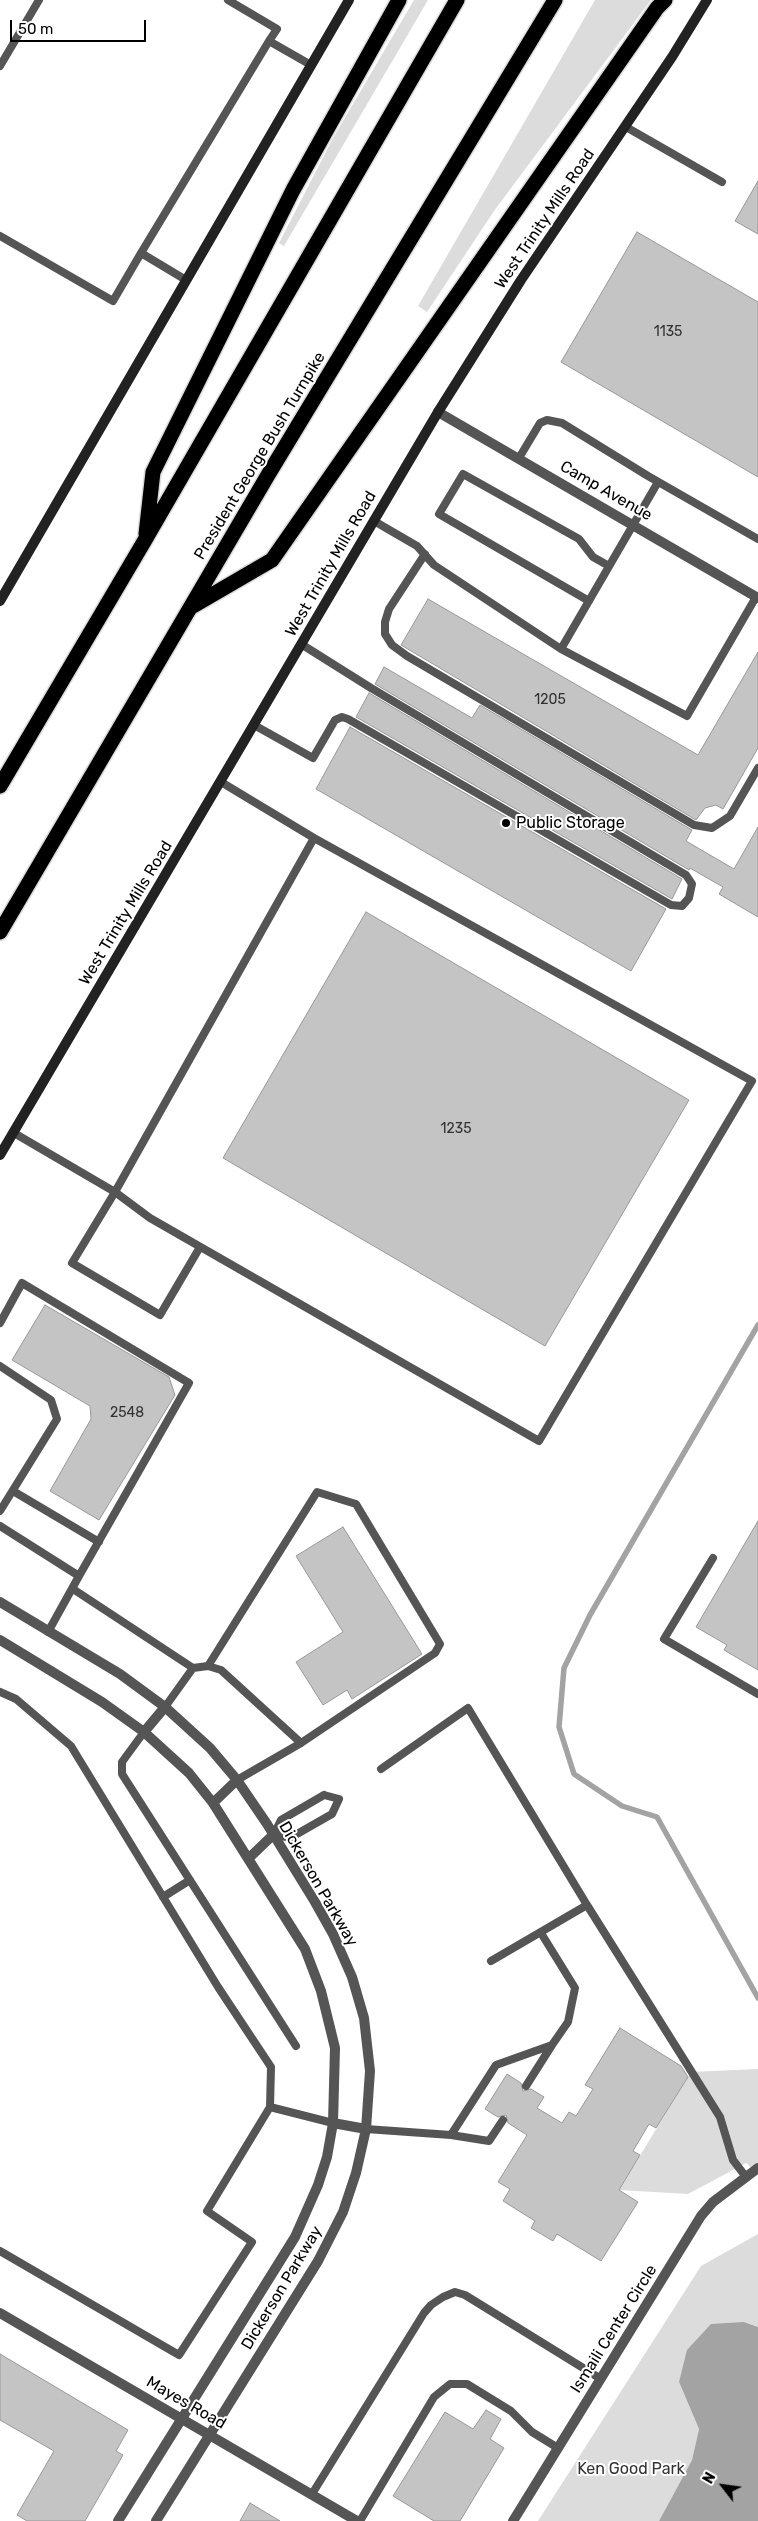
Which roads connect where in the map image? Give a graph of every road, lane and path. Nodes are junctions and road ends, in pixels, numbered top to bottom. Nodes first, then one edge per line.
1 (38, 0) edge
2 (228, 0) edge
3 (349, 0) edge
4 (399, 0) edge
5 (457, 0) edge
6 (555, 0) edge
7 (665, 0) edge
8 (707, 0) edge
9 (269, 41) junction
10 (311, 65) junction
11 (0, 66) edge
12 (626, 126) junction
13 (722, 182) dead end
14 (0, 236) edge
15 (142, 254) junction
16 (186, 280) junction
17 (438, 412) junction
18 (519, 458) junction
19 (658, 482) junction
20 (374, 521) junction
21 (633, 525) junction
22 (758, 539) edge
23 (145, 540) junction
24 (425, 554) junction
25 (609, 566) junction
26 (757, 597) edge
27 (0, 601) edge
28 (589, 601) junction
29 (191, 607) junction
30 (302, 644) junction
31 (561, 649) junction
32 (254, 725) junction
33 (758, 768) edge
34 (221, 782) junction
35 (0, 786) edge
36 (314, 838) junction
37 (0, 932) edge
38 (14, 1133) junction
39 (0, 1155) edge
40 (115, 1192) junction
41 (200, 1246) junction
42 (0, 1323) edge
43 (0, 1366) edge
44 (13, 1491) junction
45 (0, 1511) edge
46 (0, 1526) edge
47 (99, 1542) junction
48 (713, 1558) dead end
49 (80, 1576) junction
50 (73, 1589) junction
51 (0, 1602) edge
52 (48, 1632) junction
53 (0, 1640) edge
54 (208, 1666) junction
55 (193, 1668) junction
56 (0, 1692) edge
57 (758, 1694) edge
58 (165, 1707) junction
59 (144, 1732) junction
60 (301, 1743) junction
61 (381, 1769) dead end
62 (237, 1780) junction
63 (213, 1803) junction
64 (274, 1834) junction
65 (249, 1858) junction
66 (190, 1880) junction
67 (163, 1897) junction
68 (587, 1905) junction
69 (542, 1933) junction
70 (491, 1961) dead end
71 (552, 2045) junction
72 (296, 2046) dead end
73 (526, 2086) dead end
74 (270, 2107) junction
75 (503, 2120) dead end
76 (333, 2122) junction
77 (366, 2129) junction
78 (450, 2135) junction
79 (758, 2168) edge
80 (746, 2177) junction
81 (0, 2251) edge
82 (0, 2312) edge
83 (601, 2379) junction
84 (182, 2418) junction
85 (209, 2434) junction
86 (558, 2448) junction
87 (312, 2494) junction
88 (118, 2521) edge
89 (156, 2521) edge
90 (358, 2521) edge
91 (513, 2521) edge

1 - 11 lane
2 - 9 lane
3 - 10 main road
4 - 23 highway
5 - 23 highway
6 - 29 highway, President George Bush Turnpike
7 - 29 highway
8 - 12 main road, West Trinity Mills Road
9 - 10 lane
9 - 15 lane
10 - 16 main road
12 - 13 lane
12 - 17 main road, West Trinity Mills Road
14 - 15 lane
15 - 16 lane
16 - 27 main road
17 - 18 street, Camp Avenue
17 - 20 main road, West Trinity Mills Road
18 - 19 lane
18 - 21 street, Camp Avenue
19 - 21 lane
19 - 22 lane
20 - 24 lane
20 - 30 main road, West Trinity Mills Road
21 - 25 lane
21 - 26 street, Camp Avenue
23 - 35 highway
24 - 31 lane
24 - 33 lane
25 - 28 lane
25 - 28 lane
26 - 31 lane
28 - 31 lane
29 - 37 highway, President George Bush Turnpike
30 - 32 main road, West Trinity Mills Road
30 - 32 lane
32 - 34 main road, West Trinity Mills Road
34 - 36 lane
34 - 38 main road, West Trinity Mills Road
36 - 40 lane
36 - 41 lane
38 - 39 main road, West Trinity Mills Road
38 - 40 lane
40 - 41 lane
40 - 41 lane
42 - 47 lane
43 - 44 lane
44 - 45 lane
44 - 47 lane
46 - 49 lane
47 - 49 lane
48 - 57 lane
49 - 50 lane
50 - 52 lane
50 - 55 lane
51 - 52 street, Dickerson Parkway
52 - 58 street, Dickerson Parkway
53 - 59 street, Dickerson Parkway
54 - 55 lane
54 - 60 lane
54 - 60 lane
55 - 58 lane
56 - 67 lane
58 - 59 street
58 - 62 street, Dickerson Parkway
59 - 63 street, Dickerson Parkway
59 - 66 lane
60 - 62 lane
61 - 68 lane
62 - 63 street
62 - 64 street, Dickerson Parkway
63 - 65 street, Dickerson Parkway
64 - 64 lane
64 - 65 street
64 - 77 street, Dickerson Parkway
65 - 76 street, Dickerson Parkway
66 - 67 lane
66 - 72 lane
67 - 74 lane
68 - 69 lane
68 - 80 lane
69 - 70 lane
69 - 71 lane
71 - 73 lane
71 - 78 lane
74 - 76 lane
74 - 81 lane
75 - 78 lane
76 - 77 street
76 - 84 street, Dickerson Parkway
77 - 78 lane
77 - 85 street, Dickerson Parkway
79 - 80 street, Ismaili Center Circle
80 - 83 street, Ismaili Center Circle
82 - 84 street, Mayes Road
83 - 86 street, Ismaili Center Circle
83 - 87 lane
84 - 85 street, Mayes Road
84 - 88 street, Dickerson Parkway
85 - 87 street, Mayes Road
85 - 89 street, Dickerson Parkway
86 - 90 lane
86 - 91 street, Ismaili Center Circle
87 - 90 street, Mayes Road

